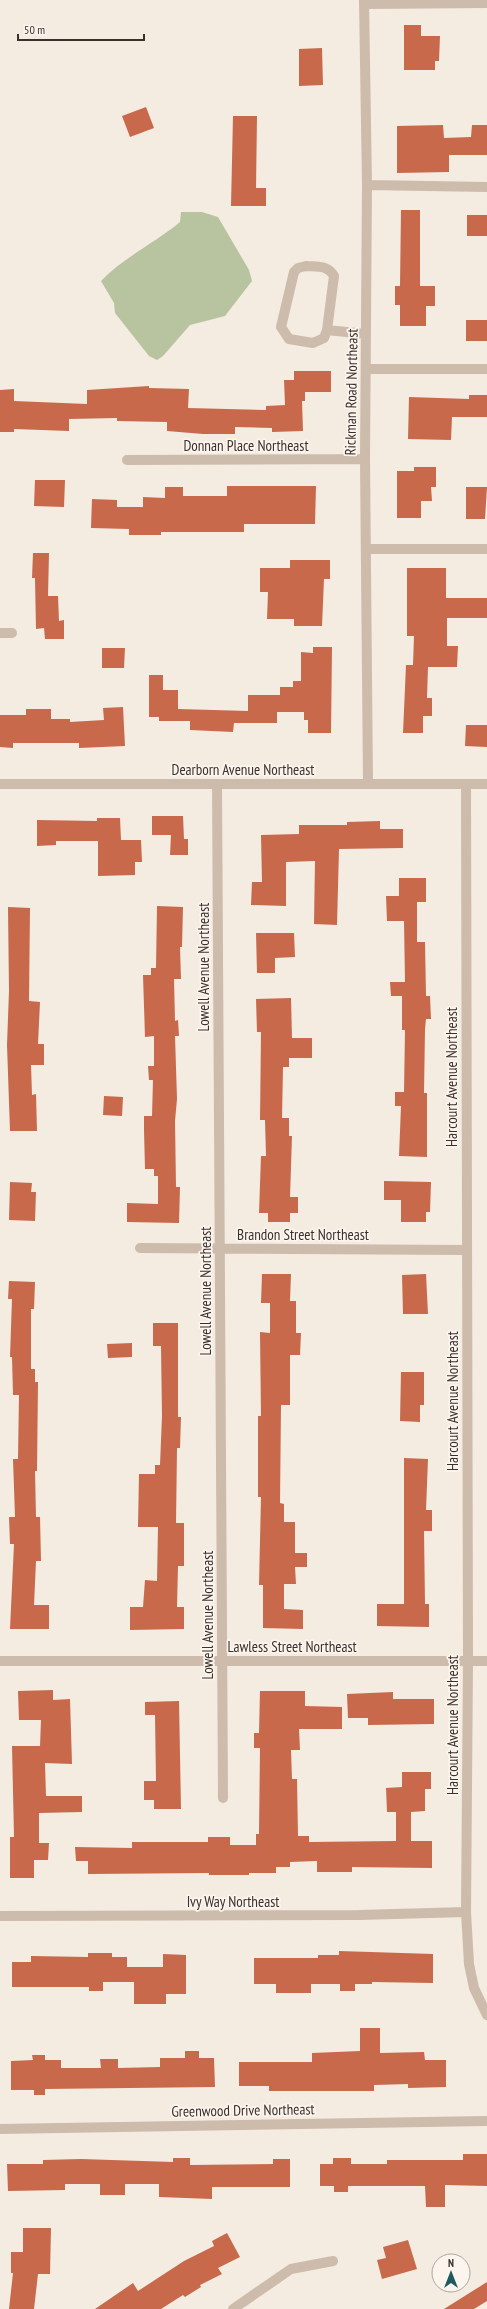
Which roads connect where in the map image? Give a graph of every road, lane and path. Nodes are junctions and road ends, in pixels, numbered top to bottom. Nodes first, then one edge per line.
1 (364, 2) edge
2 (487, 4) edge
3 (367, 185) junction
4 (487, 186) edge
5 (327, 330) junction
6 (366, 334) junction
7 (366, 369) junction
8 (487, 369) edge
9 (365, 459) junction
10 (126, 460) dead end
11 (366, 549) junction
12 (487, 549) edge
13 (12, 632) dead end
14 (0, 633) edge
15 (0, 784) edge
16 (217, 784) junction
17 (368, 784) junction
18 (466, 784) junction
19 (487, 784) edge
20 (140, 1248) dead end
21 (220, 1248) junction
22 (466, 1250) junction
23 (0, 1661) edge
24 (222, 1661) junction
25 (468, 1661) junction
26 (487, 1661) edge
27 (223, 1798) dead end
28 (466, 1912) junction
29 (0, 1916) edge
30 (487, 2015) edge
31 (487, 2121) edge
32 (0, 2129) edge
33 (333, 2261) dead end
34 (233, 2309) edge

1 - 2 street
1 - 3 street, Rickman Road Northeast
3 - 4 street
3 - 6 street, Rickman Road Northeast
5 - 5 street
5 - 6 street
6 - 7 street, Rickman Road Northeast
7 - 8 street
7 - 9 street, Rickman Road Northeast
9 - 10 street, Donnan Place Northeast
9 - 11 street, Rickman Road Northeast
11 - 12 street
11 - 17 street, Rickman Road Northeast
13 - 14 street
15 - 16 street, Dearborn Avenue Northeast
16 - 17 street, Dearborn Avenue Northeast
16 - 21 street, Lowell Avenue Northeast
17 - 18 street, Dearborn Avenue Northeast
18 - 19 street, Dearborn Avenue Northeast
18 - 22 street, Harcourt Avenue Northeast
20 - 21 street, Brandon Street Northeast
21 - 22 street, Brandon Street Northeast
21 - 24 street, Lowell Avenue Northeast
22 - 25 street, Harcourt Avenue Northeast
23 - 24 street, Lawless Street Northeast
24 - 25 street, Lawless Street Northeast
24 - 27 street, Lowell Avenue Northeast
25 - 26 street, Lawless Street Northeast
25 - 28 street, Harcourt Avenue Northeast
28 - 29 street, Ivy Way Northeast
28 - 30 street, Harcourt Avenue Northeast
31 - 32 street, Greenwood Drive Northeast
33 - 34 street

